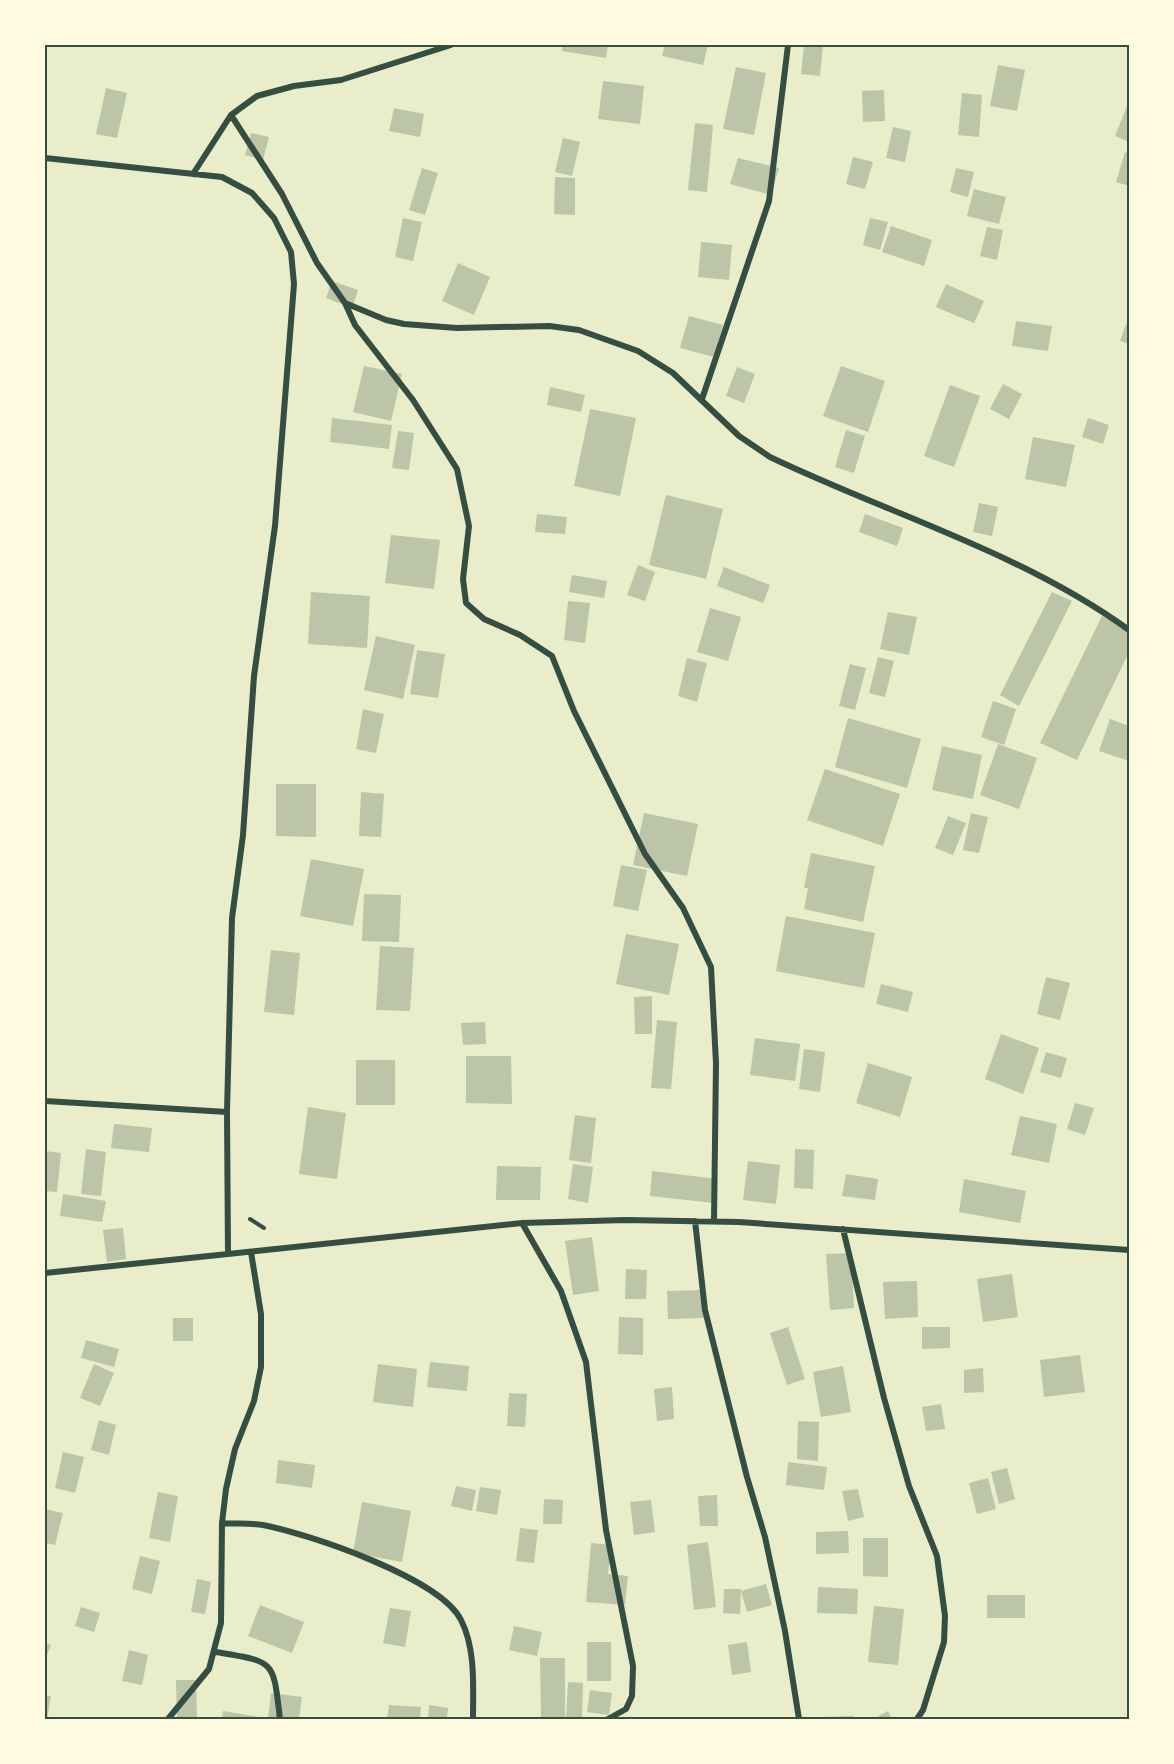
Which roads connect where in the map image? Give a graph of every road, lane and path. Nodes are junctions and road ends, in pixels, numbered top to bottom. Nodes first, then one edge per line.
1 (451, 45) edge
2 (788, 45) edge
3 (231, 115) junction
4 (45, 158) edge
5 (193, 174) junction
6 (345, 303) junction
7 (702, 399) junction
8 (1129, 630) edge
9 (45, 1101) edge
10 (227, 1112) junction
11 (229, 1185) junction
12 (695, 1221) junction
13 (714, 1221) junction
14 (522, 1223) junction
15 (843, 1229) junction
16 (302, 1246) junction
17 (1129, 1250) edge
18 (251, 1252) junction
19 (228, 1254) junction
20 (45, 1273) edge
21 (222, 1523) junction
22 (216, 1652) junction
23 (168, 1719) edge
24 (280, 1719) edge
25 (473, 1719) edge
26 (608, 1719) edge
27 (800, 1719) edge
28 (917, 1719) edge

1 - 3 street
2 - 7 street
3 - 5 street
3 - 6 street
4 - 5 street
5 - 10 street
6 - 7 street
6 - 13 street
7 - 8 street
9 - 10 street
10 - 11 street
11 - 16 path
11 - 19 street
12 - 13 street
12 - 14 street
12 - 27 street
13 - 15 street
14 - 16 street
14 - 26 street
15 - 17 street
15 - 28 street
16 - 18 street
18 - 19 street
18 - 21 street
19 - 20 street
21 - 22 street
21 - 25 street
22 - 23 street
22 - 24 street

